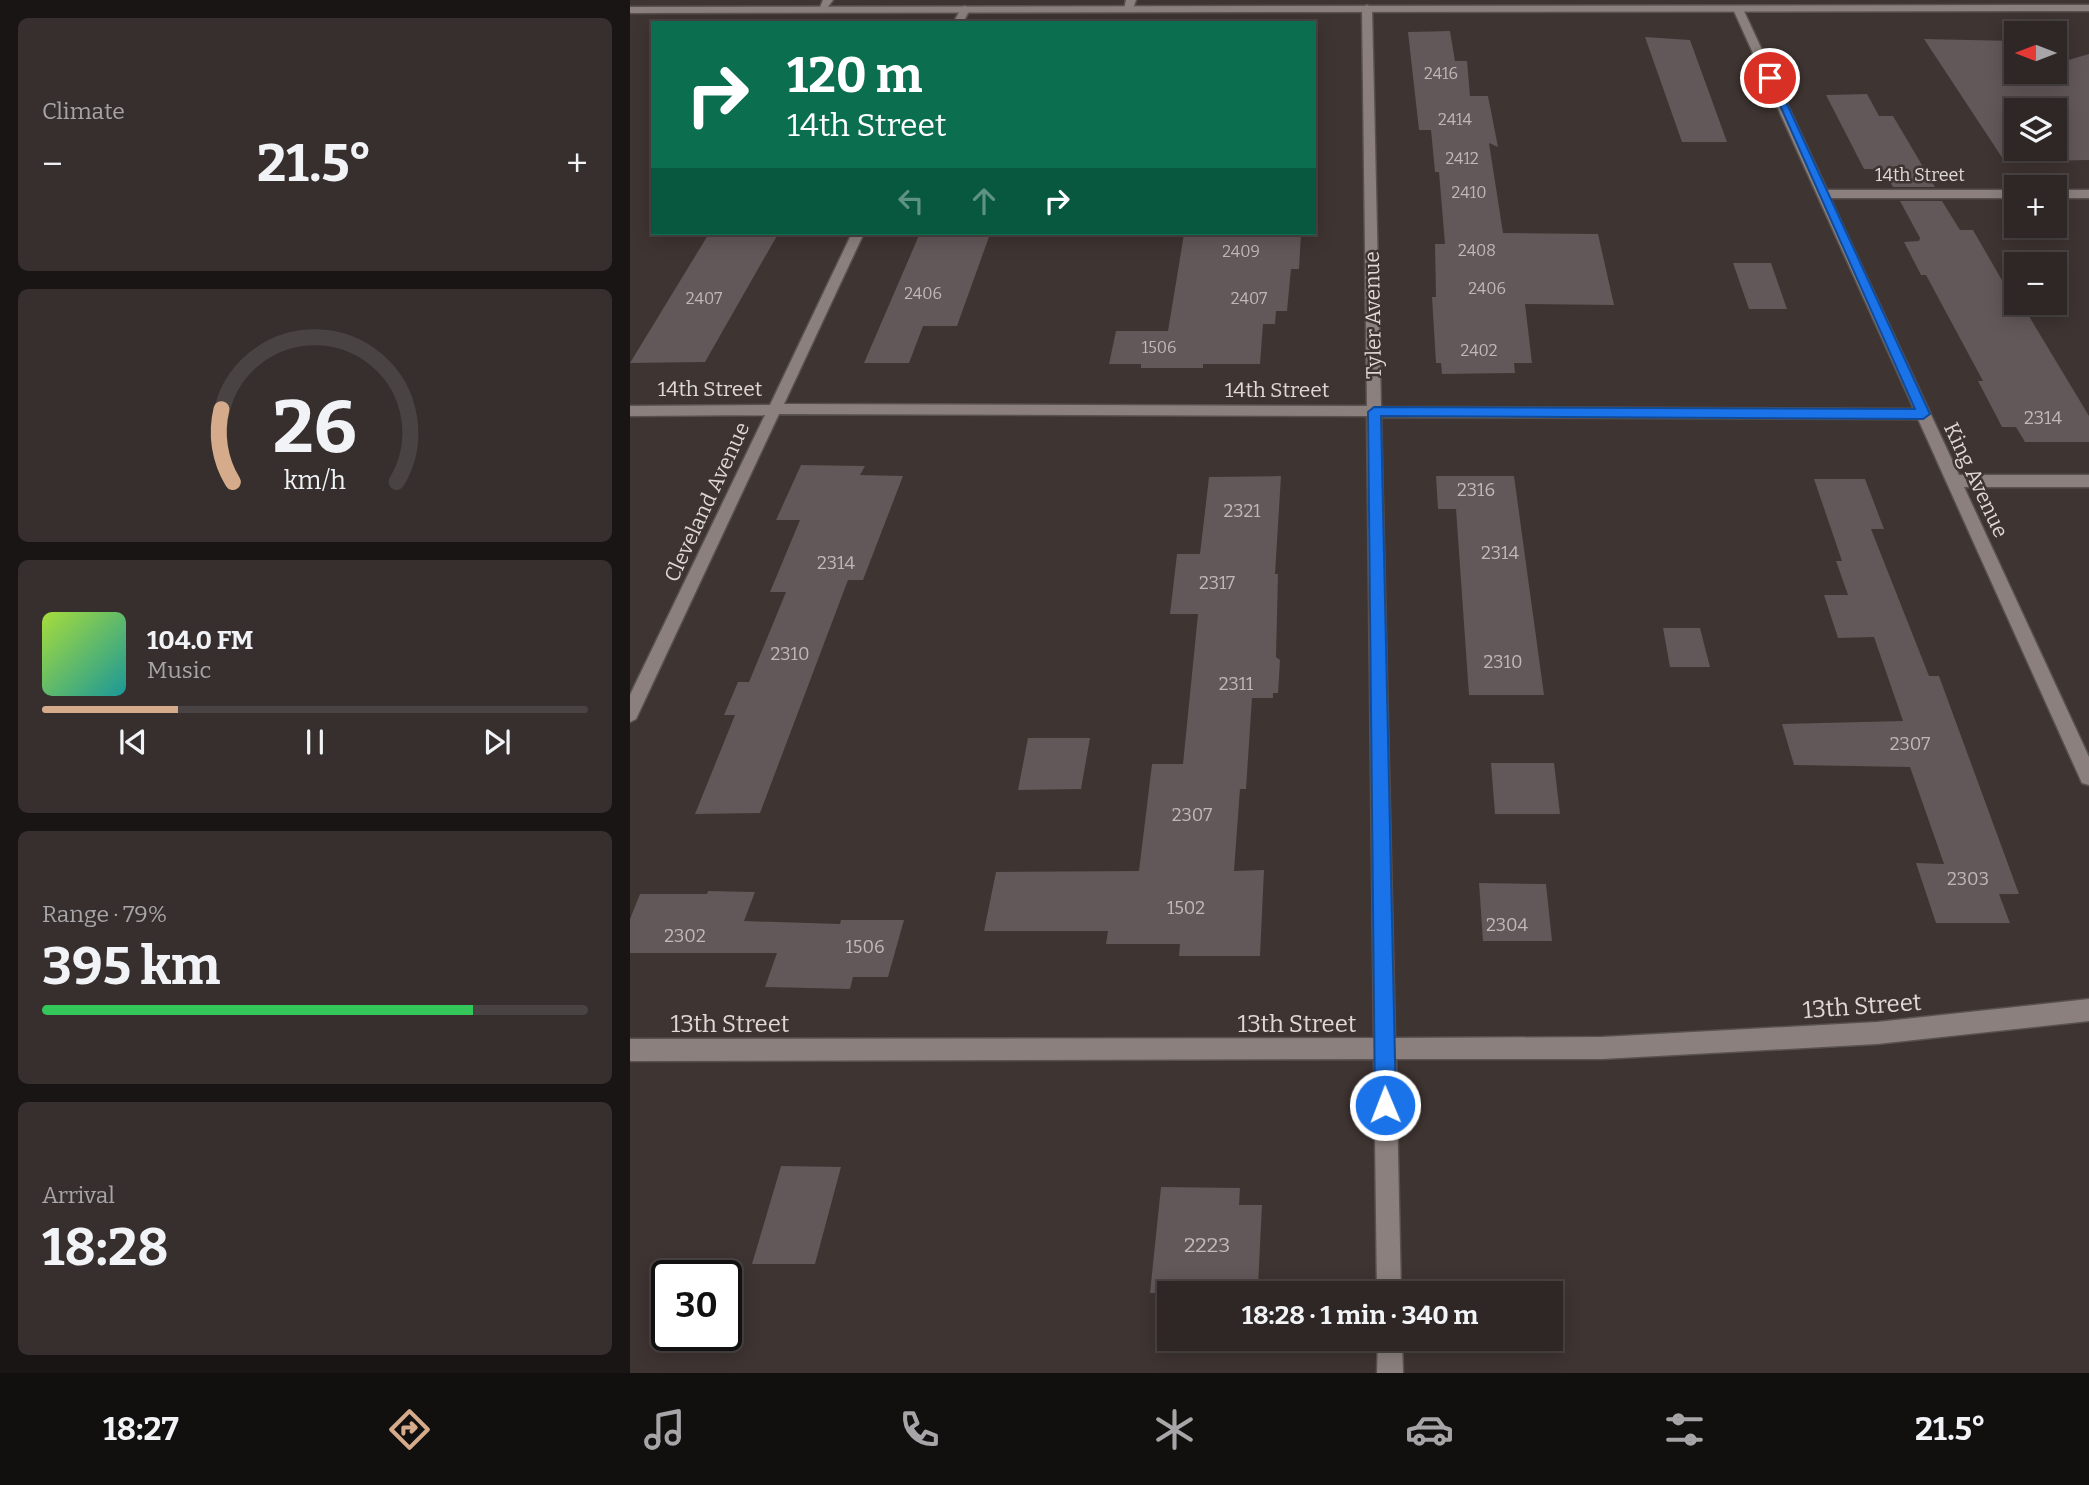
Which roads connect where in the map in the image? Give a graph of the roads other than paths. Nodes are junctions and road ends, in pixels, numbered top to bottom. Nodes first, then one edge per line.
1 (828, 0) edge
2 (2030, 4) edge
3 (1069, 5) edge
4 (1130, 5) edge
5 (1367, 8) junction
6 (2089, 8) edge
7 (965, 9) junction
8 (1738, 9) junction
9 (630, 10) edge
10 (821, 10) junction
11 (959, 21) edge
12 (1823, 194) junction
13 (2004, 194) edge
14 (2067, 194) edge
15 (2089, 194) edge
16 (858, 235) edge
17 (774, 410) junction
18 (630, 411) edge
19 (1374, 412) junction
20 (1923, 414) junction
21 (1954, 481) junction
22 (2089, 481) edge
23 (630, 714) edge
24 (2089, 777) edge
25 (2089, 1010) edge
26 (630, 1050) edge
27 (1384, 1051) junction
28 (1389, 1281) edge
29 (1390, 1351) edge
30 (1391, 1373) edge

1 - 10 street
2 - 6 street
2 - 8 street
3 - 4 street
3 - 7 street
4 - 5 street
5 - 8 street
5 - 19 street, Tyler Avenue
7 - 10 street
7 - 11 street
8 - 12 street, King Avenue
9 - 10 street
12 - 13 street, 14th Street
12 - 20 street, King Avenue
14 - 15 street
16 - 17 street, Cleveland Avenue
17 - 18 street, 14th Street
17 - 19 street, 14th Street
17 - 23 street, Cleveland Avenue
19 - 20 street, 14th Street
19 - 27 street, Tyler Avenue
20 - 21 street, King Avenue
21 - 22 street
21 - 24 street, King Avenue
25 - 27 street, 13th Street
26 - 27 street, 13th Street
27 - 28 street, Tyler Avenue
29 - 30 street

